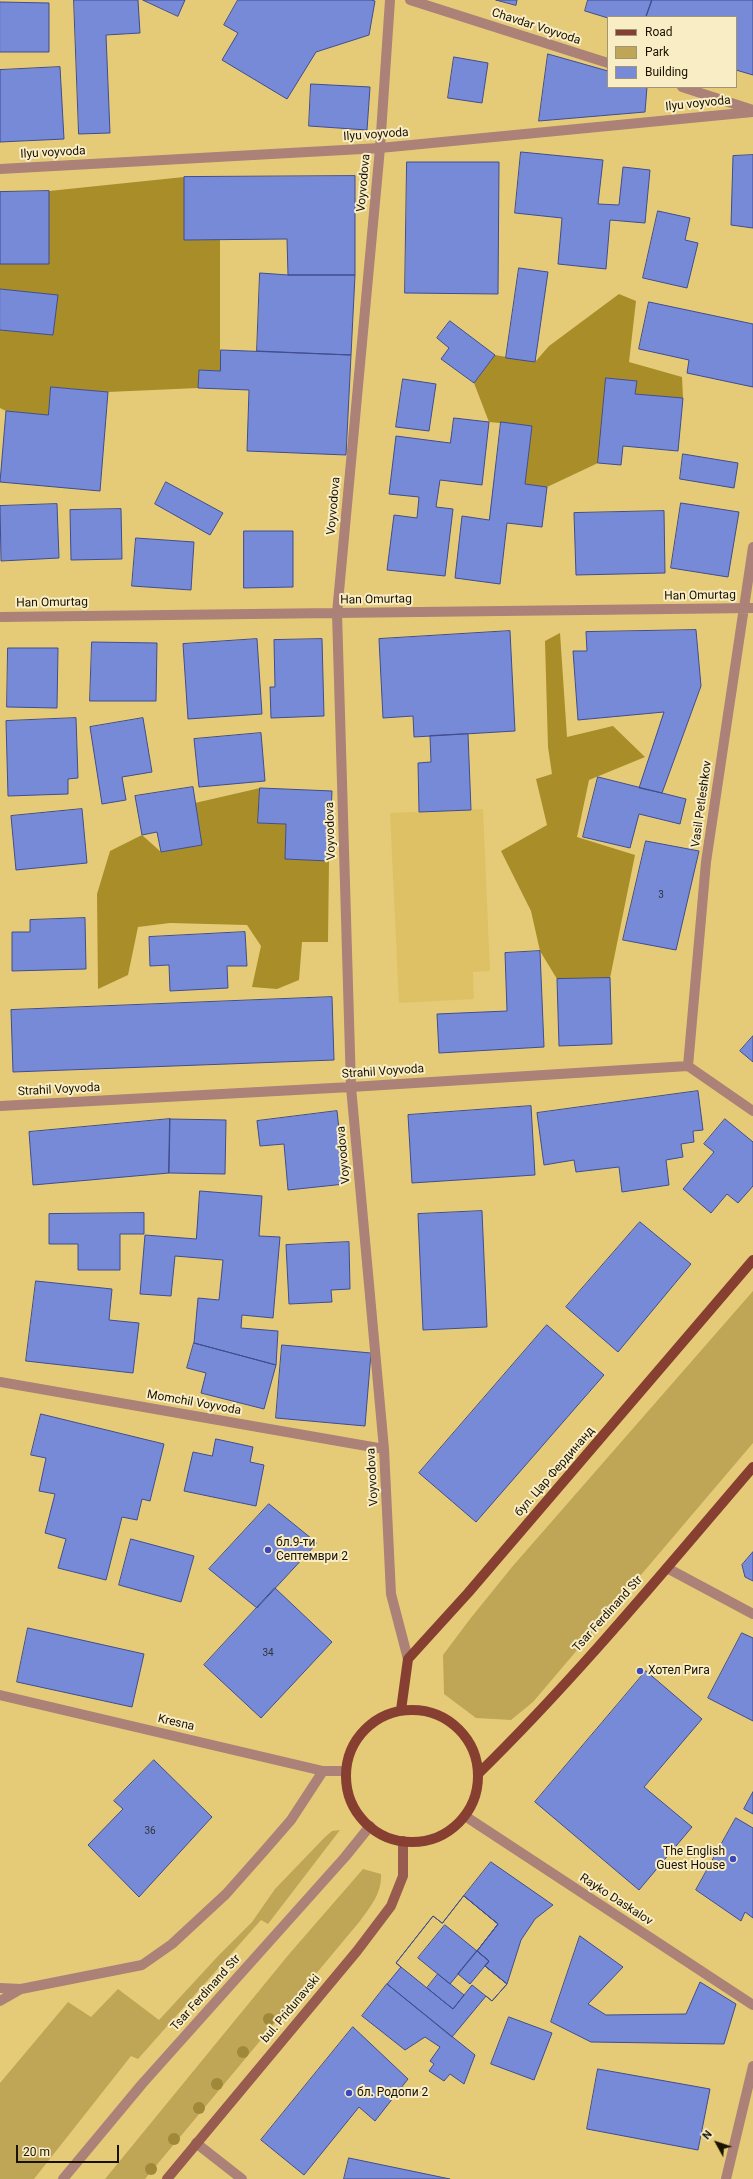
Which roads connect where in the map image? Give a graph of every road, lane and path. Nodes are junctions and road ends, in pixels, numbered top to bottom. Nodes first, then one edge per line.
1 (390, 0) edge
2 (410, 0) edge
3 (607, 63) edge
4 (685, 88) edge
5 (753, 111) edge
6 (380, 148) junction
7 (0, 168) edge
8 (753, 547) edge
9 (748, 608) edge
10 (337, 613) junction
11 (0, 617) edge
12 (688, 1066) junction
13 (351, 1087) junction
14 (0, 1106) edge
15 (753, 1111) edge
16 (753, 1260) edge
17 (0, 1382) edge
18 (384, 1449) junction
19 (753, 1467) edge
20 (667, 1568) junction
21 (753, 1614) edge
22 (408, 1659) junction
23 (0, 1695) edge
24 (402, 1710) junction
25 (346, 1771) junction
26 (322, 1772) junction
27 (478, 1774) junction
28 (465, 1816) junction
29 (370, 1826) junction
30 (403, 1841) junction
31 (0, 1988) edge
32 (20, 1989) junction
33 (0, 2001) edge
34 (753, 2005) edge
35 (753, 2066) edge
36 (196, 2142) junction
37 (63, 2179) edge
38 (167, 2179) edge
39 (242, 2179) edge
40 (726, 2179) edge

1 - 6 street, Voyvodova
2 - 3 street, Chavdar Voyvoda
4 - 5 street
5 - 6 street, Ilyu voyvoda
6 - 7 street, Ilyu voyvoda
6 - 10 street, Voyvodova
8 - 9 street, Vasil Petleshkov
9 - 10 street, Han Omurtag
9 - 12 street, Vasil Petleshkov
10 - 11 street, Han Omurtag
10 - 13 street, Voyvodova
12 - 13 street, Strahil Voyvoda
12 - 15 street
13 - 14 street, Strahil Voyvoda
13 - 18 street, Voyvodova
16 - 22 main road, бул. Цар Фердинанд
17 - 18 street, Momchil Voyvoda
18 - 22 street, Voyvodova
19 - 20 main road, Tsar Ferdinand Str
20 - 21 street
20 - 27 main road, Tsar Ferdinand Str
22 - 24 main road
23 - 26 street, Kresna
24 - 25 main road
24 - 27 main road
25 - 26 street, Kresna
25 - 29 main road
26 - 32 street
27 - 28 main road
28 - 30 main road
28 - 34 street, Rayko Daskalov
29 - 30 main road
29 - 37 street, Tsar Ferdinand Str
30 - 36 main road, bul. Pridunavski
31 - 32 street
32 - 33 street
35 - 40 street
36 - 38 main road, bul. Pridunavski
36 - 39 street

